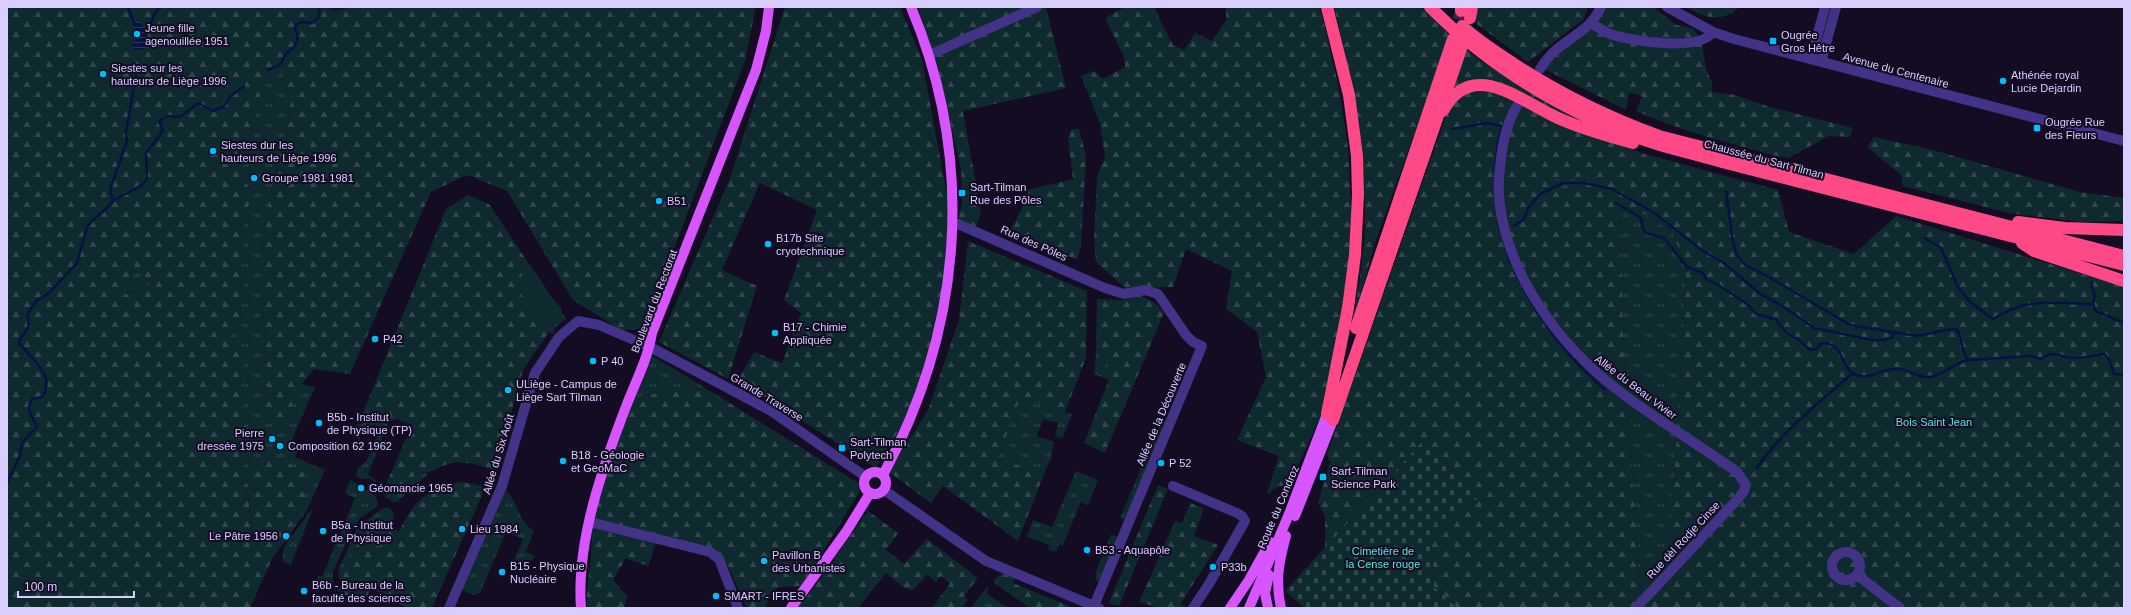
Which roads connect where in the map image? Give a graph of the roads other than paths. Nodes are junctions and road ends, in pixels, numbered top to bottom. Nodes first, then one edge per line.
1 (769, 7) edge
2 (911, 7) edge
3 (1037, 7) edge
4 (1328, 7) edge
5 (1430, 7) edge
6 (1442, 7) edge
7 (1601, 7) edge
8 (1667, 7) edge
9 (1825, 7) edge
10 (1836, 7) edge
11 (1591, 23) junction
12 (1713, 32) junction
13 (929, 55) junction
14 (1811, 60) junction
15 (1821, 62) junction
16 (1540, 69) dead end
17 (1518, 104) dead end
18 (1431, 133) junction
19 (2124, 141) edge
20 (1660, 145) junction
21 (1987, 220) junction
22 (953, 222) junction
23 (2124, 230) edge
24 (2012, 237) junction
25 (2124, 256) edge
26 (2124, 265) edge
27 (2124, 281) edge
28 (1105, 288) joint
29 (650, 347) junction
30 (1330, 417) junction
31 (883, 474) junction
32 (866, 477) junction
33 (1173, 486) dead end
34 (1745, 488) joint
35 (884, 490) junction
36 (870, 493) junction
37 (1294, 498) junction
38 (590, 522) junction
39 (1286, 536) junction
40 (1857, 575) dead end
41 (1097, 607) edge
42 (449, 608) edge
43 (581, 608) edge
44 (738, 608) edge
45 (792, 608) edge
46 (1193, 608) edge
47 (1230, 608) edge
48 (1249, 608) edge
49 (1268, 608) edge
50 (1281, 608) edge
51 (1636, 608) edge
52 (1900, 608) edge

1 - 29 main road, Boulevard du Rectorat
2 - 13 main road
3 - 13 street
4 - 30 highway
5 - 20 highway, Chaussée du Sart Tilman
6 - 21 highway, Chaussée du Sart Tilman
7 - 11 street
8 - 12 street, Avenue du Centenaire
9 - 14 street
10 - 15 street
11 - 12 street
11 - 16 street
12 - 14 street, Avenue du Centenaire
13 - 22 main road
14 - 15 street, Avenue du Centenaire
15 - 19 street, Avenue du Centenaire
17 - 34 street, Allée du Beau Vivier
18 - 20 highway
18 - 30 highway
18 - 30 highway
20 - 24 highway, Chaussée du Sart Tilman
21 - 23 highway
21 - 25 highway, Chaussée du Sart Tilman
22 - 28 street, Rue des Pôles
22 - 31 main road
24 - 26 highway, Chaussée du Sart Tilman
24 - 27 highway
28 - 41 street, Allée de la Découverte
29 - 32 street, Grande Traverse
29 - 38 main road, Boulevard du Rectorat
29 - 42 street, Allée du Six Août
30 - 37 main road, Route du Condroz
30 - 39 main road, Route du Condroz
31 - 32 main road
31 - 35 main road
32 - 36 main road
33 - 46 street
34 - 51 street, Rue dèl Rodje Cinse
35 - 36 main road
35 - 41 street, Allée de la Découverte
36 - 45 main road
37 - 47 main road
37 - 48 main road, Route du Condroz
38 - 43 main road, Boulevard du Rectorat
38 - 44 street
39 - 49 main road, Route du Condroz
39 - 50 main road
40 - 52 street

